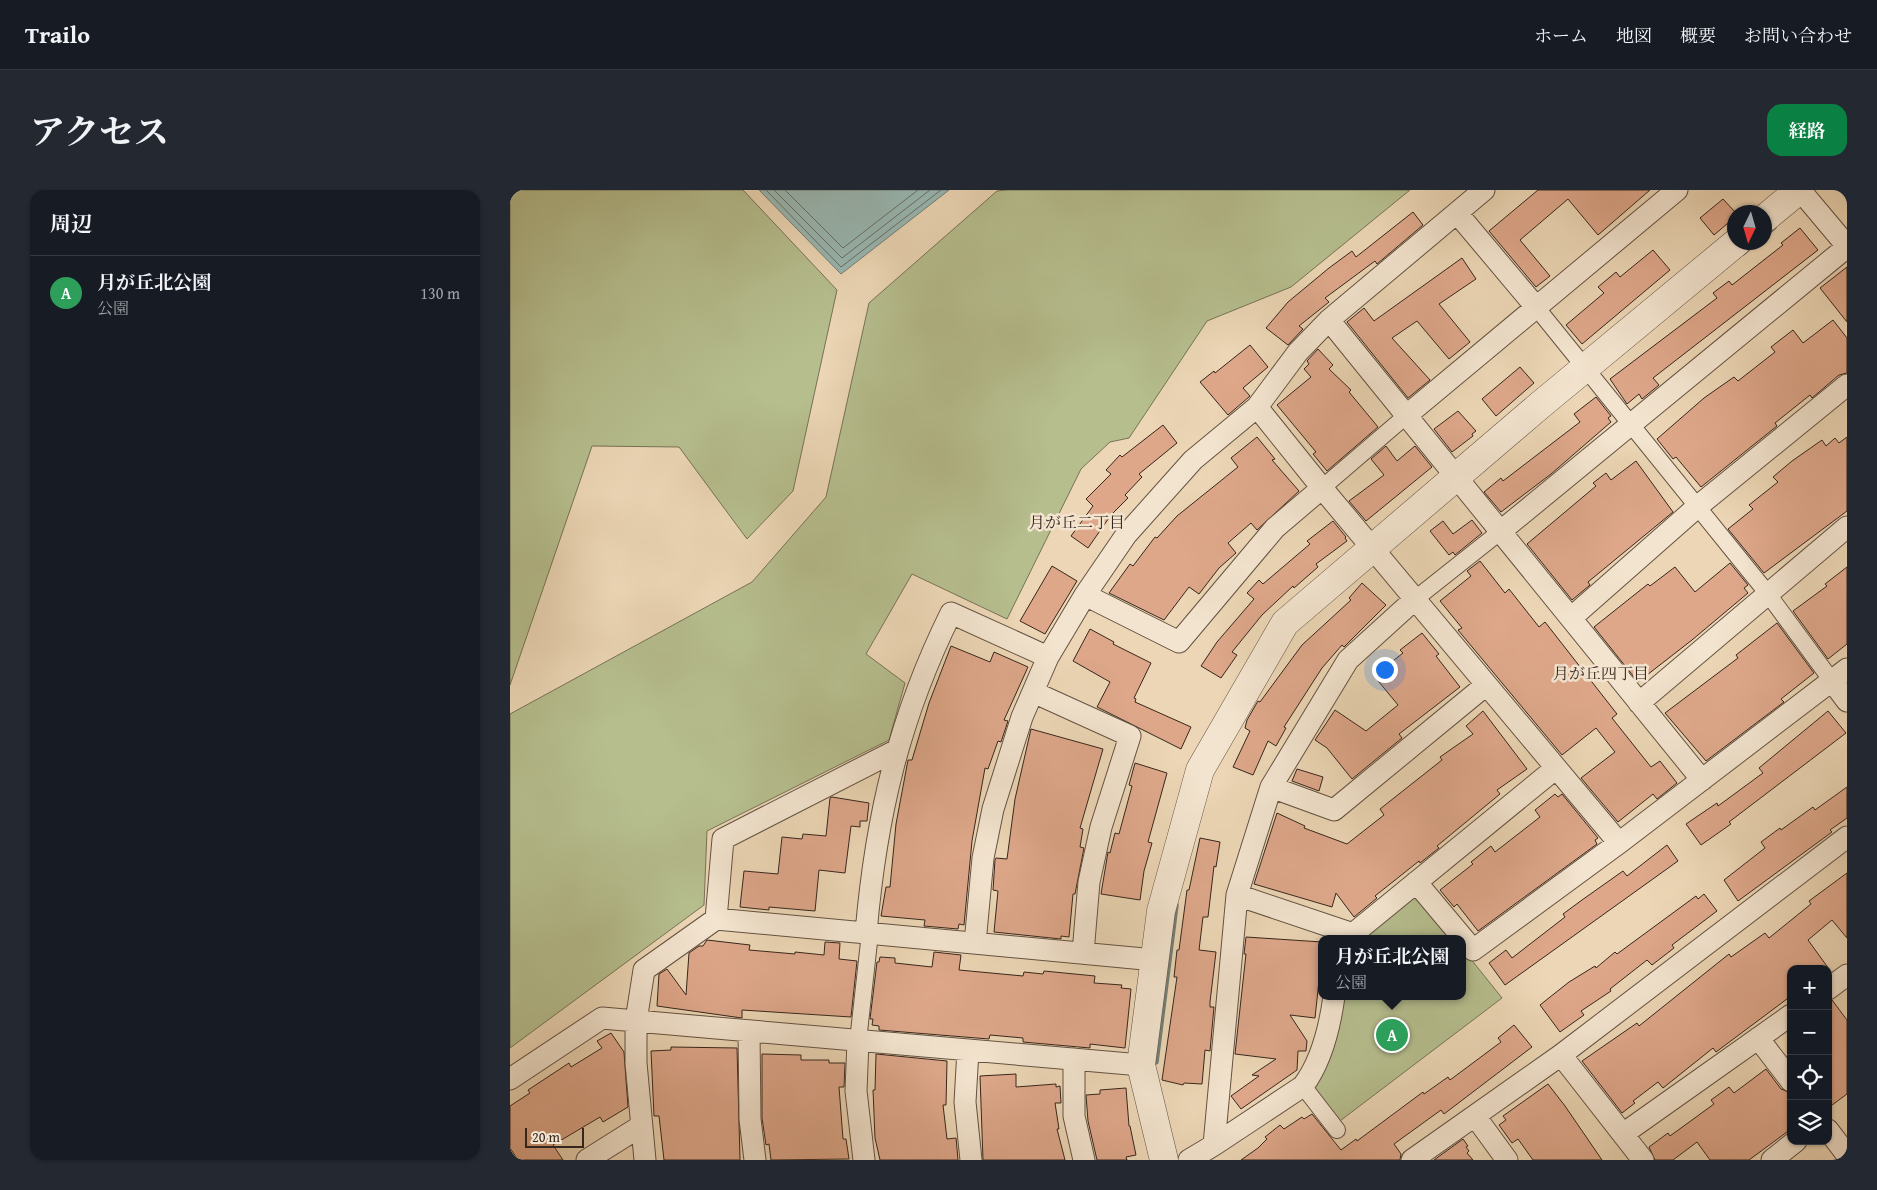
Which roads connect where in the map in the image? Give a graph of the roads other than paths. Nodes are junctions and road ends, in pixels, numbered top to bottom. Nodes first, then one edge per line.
1 (1484, 190) edge
2 (1677, 190) edge
3 (1800, 190) edge
4 (1457, 213) junction
5 (1772, 213) edge
6 (1847, 247) edge
7 (1727, 250) edge
8 (1536, 307) junction
9 (1329, 320) junction
10 (1586, 368) junction
11 (1847, 384) edge
12 (1257, 407) junction
13 (1407, 415) junction
14 (1631, 424) junction
15 (1457, 476) junction
16 (1322, 488) junction
17 (1697, 507) junction
18 (1847, 527) edge
19 (1501, 531) junction
20 (1373, 548) junction
21 (1085, 594) junction
22 (1768, 594) junction
23 (1414, 600) junction
24 (1571, 618) junction
25 (1048, 657) junction
26 (1840, 675) edge
27 (1486, 685) junction
28 (1033, 692) junction
29 (1847, 701) edge
30 (1639, 703) junction
31 (897, 750) junction
32 (1556, 768) junction
33 (1702, 780) junction
34 (1271, 787) junction
35 (1847, 837) edge
36 (1619, 843) junction
37 (1416, 882) junction
38 (1237, 895) junction
39 (716, 919) junction
40 (868, 933) junction
41 (1349, 935) edge
42 (1353, 935) edge
43 (1460, 935) edge
44 (1466, 942) edge
45 (974, 943) junction
46 (1083, 953) junction
47 (1155, 960) junction
48 (1847, 976) edge
49 (1832, 986) edge
50 (1333, 1000) edge
51 (1787, 1018) edge
52 (636, 1021) junction
53 (749, 1031) junction
54 (1758, 1038) junction
55 (858, 1041) junction
56 (968, 1050) junction
57 (1561, 1055) junction
58 (1074, 1059) junction
59 (1141, 1065) junction
60 (1787, 1076) edge
61 (510, 1078) edge
62 (1304, 1086) junction
63 (1475, 1116) junction
64 (641, 1126) junction
65 (1337, 1130) dead end
66 (1623, 1134) junction
67 (1832, 1135) edge
68 (1214, 1145) junction
69 (1791, 1145) edge
70 (1847, 1155) edge
71 (587, 1160) edge
72 (646, 1160) edge
73 (755, 1160) edge
74 (864, 1160) edge
75 (971, 1160) edge
76 (1084, 1160) edge
77 (1164, 1160) edge
78 (1189, 1160) edge
79 (1412, 1160) edge
80 (1507, 1160) edge
81 (1643, 1160) edge
82 (1772, 1160) edge

1 - 4 street
2 - 8 street
3 - 5 street
3 - 6 street
4 - 8 street
4 - 9 street
6 - 14 street
7 - 10 street
8 - 10 street
8 - 13 street
9 - 12 street
9 - 13 street
10 - 14 street
10 - 15 street
11 - 17 street
12 - 16 street
12 - 21 street
13 - 15 street
13 - 16 street
14 - 17 street
14 - 19 street
15 - 19 street
15 - 20 street
16 - 20 street
16 - 21 street
17 - 22 street
17 - 24 street
18 - 22 street
19 - 23 street
19 - 24 street
20 - 23 street
20 - 47 street
21 - 25 street
22 - 26 street
22 - 30 street
23 - 27 street
23 - 34 street
24 - 30 street
25 - 28 street
25 - 31 street
26 - 29 street
26 - 33 street
27 - 32 street
27 - 34 street
28 - 45 street
28 - 46 street
30 - 33 street
31 - 39 street
31 - 40 street
32 - 36 street
32 - 37 street
33 - 36 street
34 - 38 street
35 - 57 street
36 - 44 street
37 - 42 street
37 - 43 street
38 - 41 street
38 - 68 street
39 - 40 street
39 - 52 street
40 - 45 street
40 - 55 street
45 - 46 street
46 - 47 street
47 - 59 street
48 - 49 street
50 - 62 street
51 - 54 street
52 - 53 street
52 - 61 street
52 - 64 street
53 - 55 street
53 - 73 street
54 - 60 street
54 - 66 street
55 - 56 street
55 - 74 street
56 - 58 street
56 - 75 street
57 - 63 street
57 - 66 street
58 - 59 street
58 - 76 street
59 - 77 street
62 - 65 street
62 - 68 street
63 - 79 street
63 - 80 street
64 - 71 street
64 - 72 street
66 - 81 street
67 - 70 street
68 - 78 street
69 - 82 street

